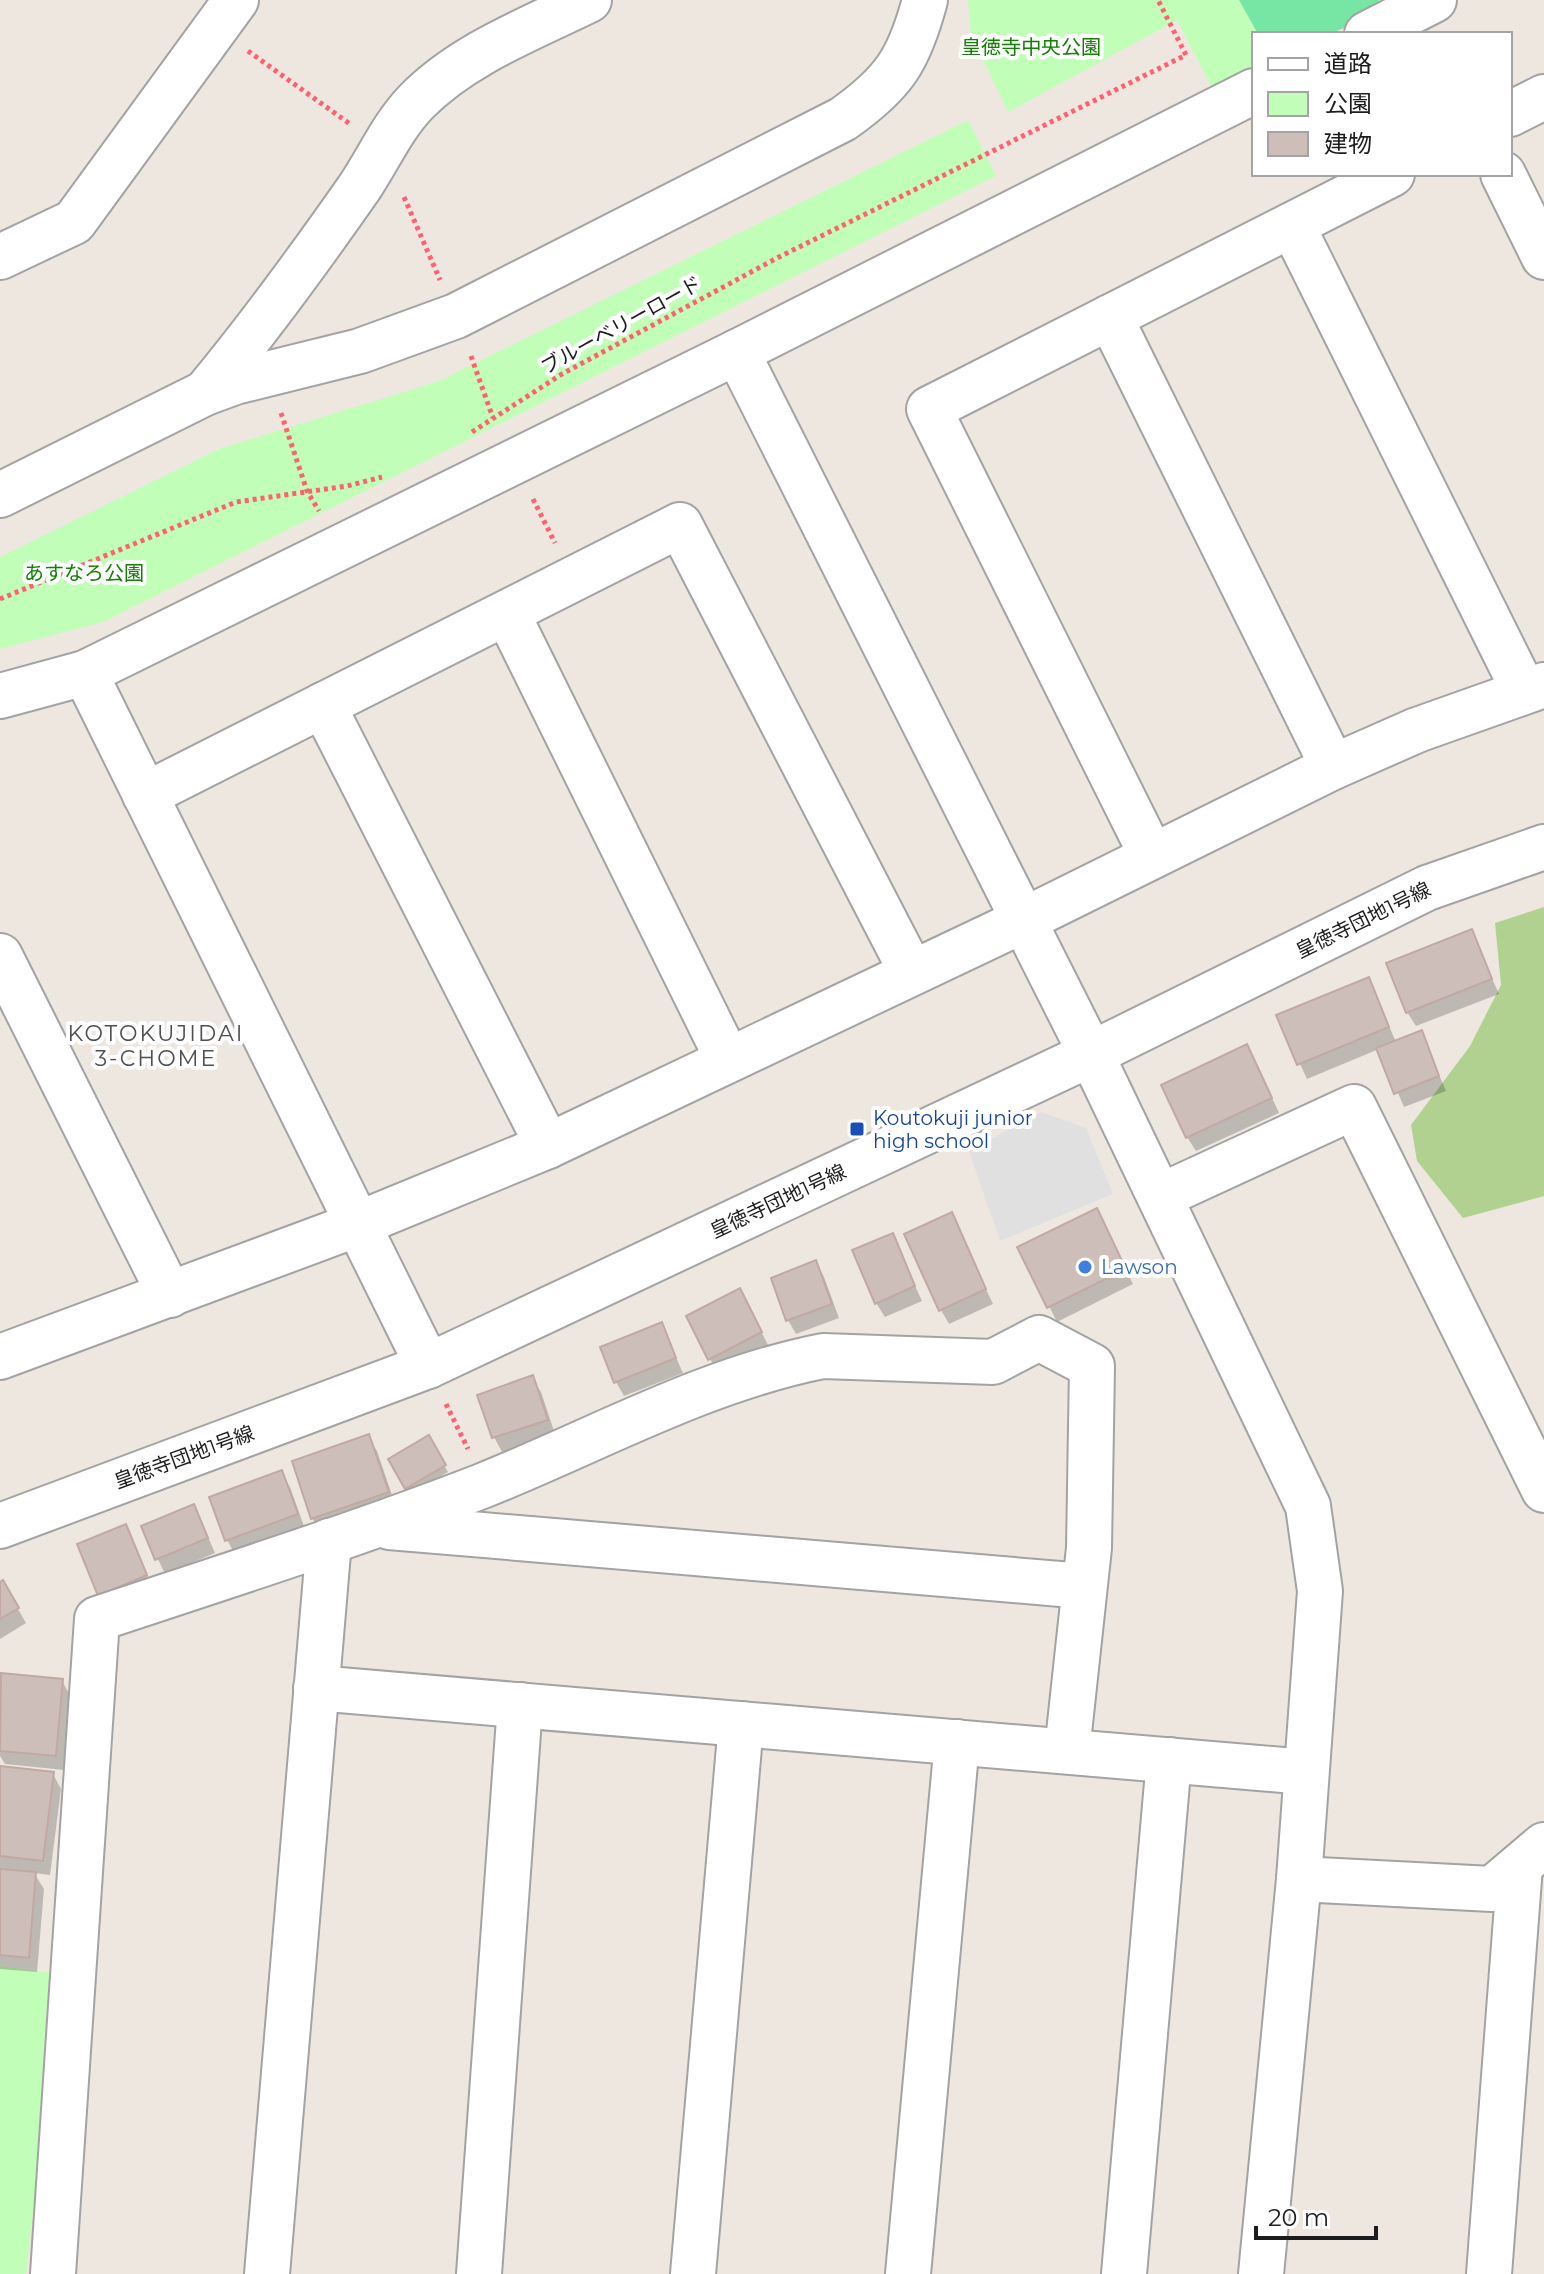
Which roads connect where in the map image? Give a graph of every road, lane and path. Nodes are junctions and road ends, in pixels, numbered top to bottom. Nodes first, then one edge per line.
1 (236, 0) edge
2 (589, 0) edge
3 (925, 0) edge
4 (1158, 0) edge
5 (1434, 0) edge
6 (1371, 32) edge
7 (1252, 92) edge
8 (1544, 97) edge
9 (1512, 113) edge
10 (1388, 176) edge
11 (1504, 176) edge
12 (1292, 225) junction
13 (0, 257) edge
14 (1544, 257) edge
15 (1110, 317) junction
16 (737, 352) junction
17 (205, 393) junction
18 (280, 410) dead end
19 (469, 434) dead end
20 (514, 462) junction
21 (385, 477) dead end
22 (307, 491) junction
23 (0, 495) edge
24 (341, 547) junction
25 (573, 580) junction
26 (0, 599) edge
27 (507, 613) junction
28 (85, 673) junction
29 (1534, 688) edge
30 (0, 696) edge
31 (323, 705) junction
32 (1333, 767) junction
33 (145, 795) junction
34 (1544, 847) edge
35 (1152, 856) junction
36 (1024, 920) junction
37 (0, 956) edge
38 (912, 973) junction
39 (1091, 1054) junction
40 (728, 1060) junction
41 (548, 1146) junction
42 (1161, 1196) junction
43 (358, 1224) junction
44 (170, 1295) junction
45 (0, 1357) edge
46 (435, 1380) junction
47 (485, 1485) junction
48 (1544, 1490) edge
49 (0, 1526) edge
50 (376, 1526) junction
51 (329, 1541) junction
52 (1084, 1586) junction
53 (316, 1688) junction
54 (520, 1705) junction
55 (741, 1724) junction
56 (957, 1742) junction
57 (1067, 1751) junction
58 (1169, 1760) junction
59 (1306, 1772) junction
60 (1532, 1856) edge
61 (1299, 1879) junction
62 (53, 2274) edge
63 (267, 2274) edge
64 (479, 2274) edge
65 (693, 2274) edge
66 (908, 2274) edge
67 (1124, 2274) edge
68 (1261, 2274) edge
69 (1489, 2274) edge

1 - 13 street
2 - 17 street
3 - 17 street
4 - 19 path, ブルーベリーロード
5 - 6 street
7 - 16 street
8 - 9 street
10 - 12 street
11 - 14 street
12 - 15 street
12 - 29 street
15 - 32 street
15 - 35 street
16 - 20 street
16 - 36 street
17 - 23 street
18 - 22 path
20 - 24 street
20 - 25 path
21 - 22 path
22 - 24 path
22 - 26 path
24 - 28 street
25 - 27 street
25 - 38 street
27 - 31 street
27 - 40 street
28 - 30 street
28 - 33 street
29 - 32 street
31 - 33 street
31 - 41 street
32 - 35 street
33 - 43 street
34 - 39 street, 皇徳寺団地1号線
35 - 36 street
36 - 38 street
36 - 39 street
37 - 44 street
38 - 40 street
39 - 42 street
39 - 46 street, 皇徳寺団地1号線
40 - 41 street
41 - 43 street
42 - 48 street
42 - 59 street
43 - 44 street
43 - 46 street
44 - 45 street
46 - 47 path
46 - 49 street, 皇徳寺団地1号線
47 - 50 street
47 - 52 street
50 - 51 street
50 - 52 street
51 - 53 street
51 - 62 street
52 - 57 street
53 - 54 street
53 - 63 street
54 - 55 street
54 - 64 street
55 - 56 street
55 - 65 street
56 - 57 street
56 - 66 street
57 - 58 street
58 - 59 street
58 - 67 street
59 - 61 street
60 - 61 street
60 - 69 street
61 - 68 street

